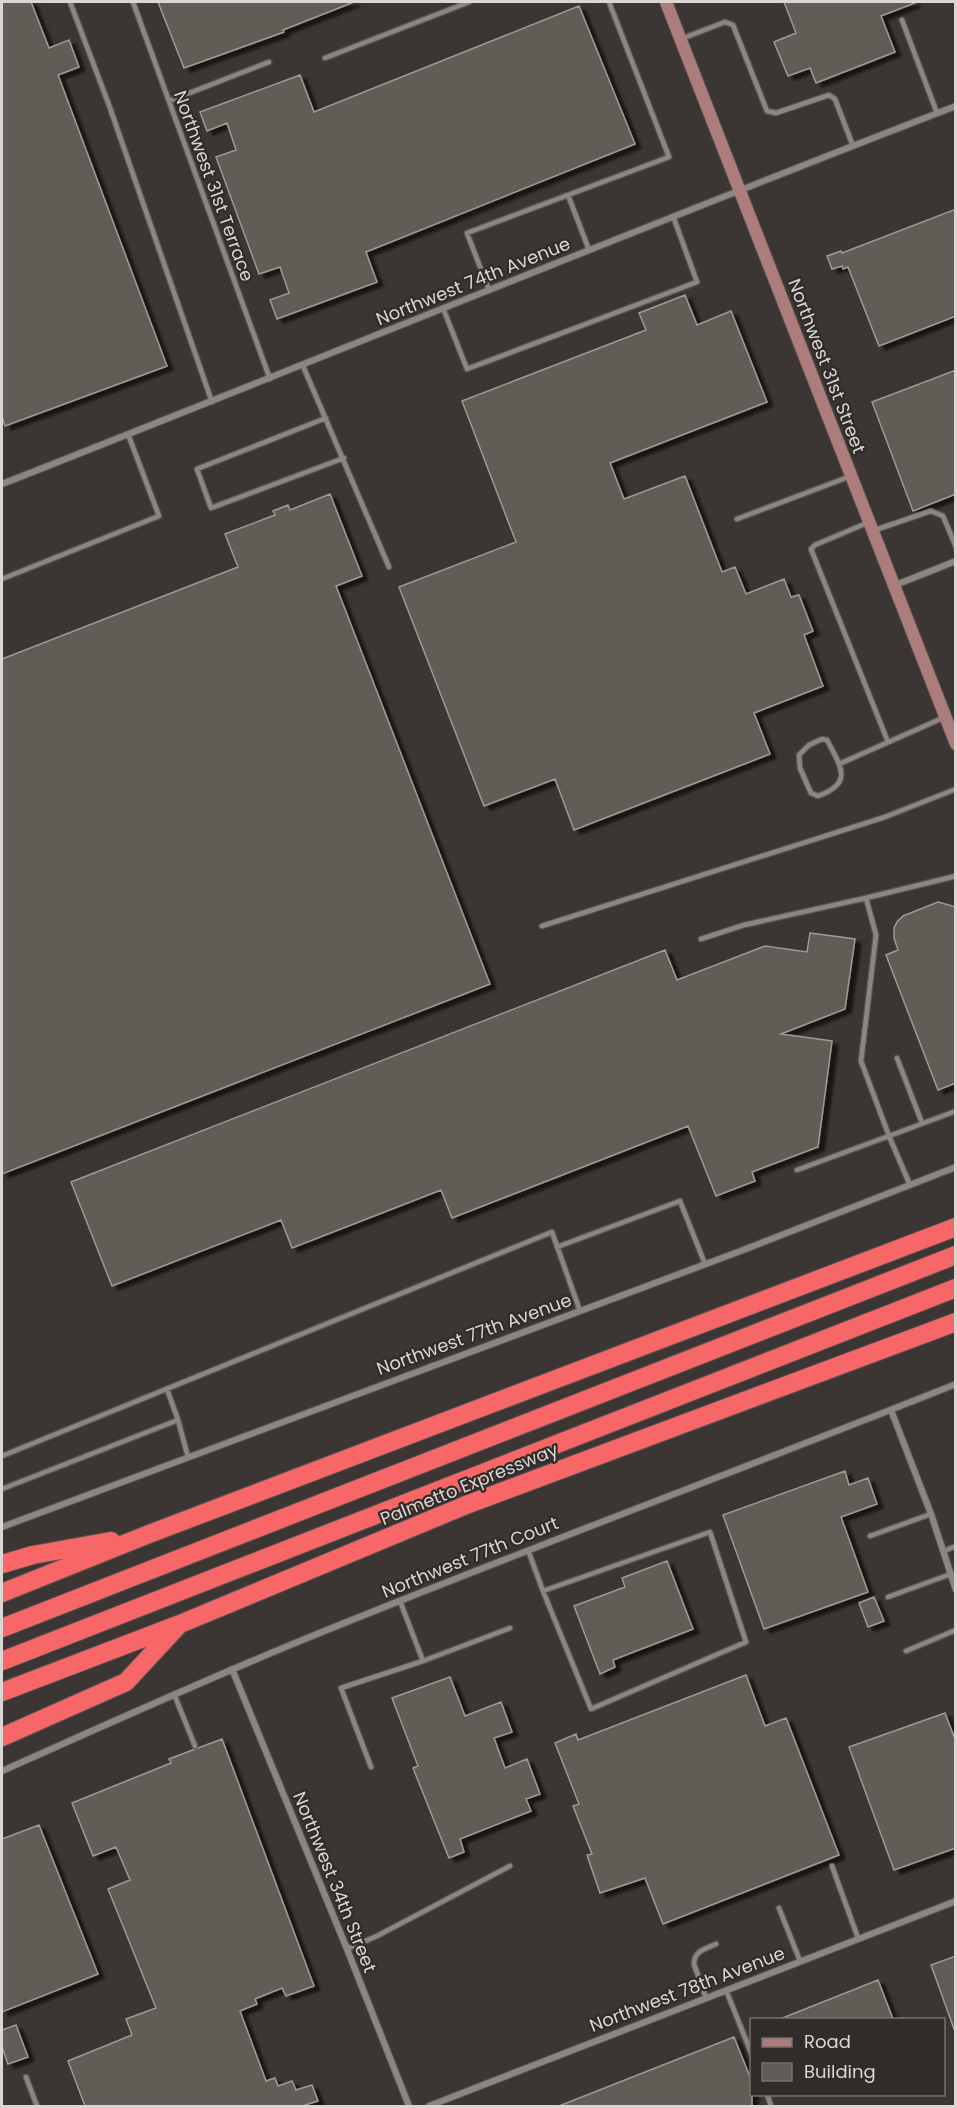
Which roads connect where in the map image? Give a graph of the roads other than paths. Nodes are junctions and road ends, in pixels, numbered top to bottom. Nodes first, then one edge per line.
1 (70, 2) edge
2 (133, 2) edge
3 (469, 2) edge
4 (609, 2) edge
5 (666, 2) edge
6 (902, 20) dead end
7 (681, 39) junction
8 (325, 58) dead end
9 (269, 62) dead end
10 (169, 101) junction
11 (956, 106) edge
12 (937, 113) junction
13 (853, 146) junction
14 (739, 190) junction
15 (568, 195) junction
16 (673, 216) junction
17 (589, 250) junction
18 (489, 290) junction
19 (443, 308) junction
20 (303, 366) junction
21 (270, 379) junction
22 (212, 402) junction
23 (326, 418) junction
24 (128, 434) junction
25 (344, 458) junction
26 (851, 476) junction
27 (2, 484) edge
28 (737, 519) dead end
29 (871, 527) junction
30 (956, 547) edge
31 (956, 561) edge
32 (389, 567) dead end
33 (2, 579) edge
34 (893, 586) junction
35 (945, 717) junction
36 (888, 742) junction
37 (956, 744) edge
38 (839, 764) junction
39 (956, 789) edge
40 (956, 876) edge
41 (866, 898) junction
42 (542, 926) dead end
43 (701, 939) dead end
44 (897, 1058) dead end
45 (956, 1111) edge
46 (922, 1124) junction
47 (889, 1136) junction
48 (956, 1167) edge
49 (796, 1170) dead end
50 (910, 1185) junction
51 (956, 1227) edge
52 (557, 1247) junction
53 (956, 1255) edge
54 (705, 1264) junction
55 (956, 1288) edge
56 (580, 1311) junction
57 (956, 1322) edge
58 (956, 1384) edge
59 (166, 1389) junction
60 (891, 1410) junction
61 (178, 1420) junction
62 (2, 1456) edge
63 (188, 1457) junction
64 (2, 1489) edge
65 (931, 1514) junction
66 (2, 1527) edge
67 (149, 1534) junction
68 (870, 1536) dead end
69 (956, 1546) edge
70 (528, 1550) junction
71 (944, 1551) junction
72 (2, 1564) edge
73 (951, 1574) junction
74 (956, 1590) edge
75 (543, 1592) junction
76 (2, 1593) edge
77 (888, 1597) dead end
78 (400, 1601) junction
79 (180, 1624) junction
80 (2, 1628) edge
81 (510, 1628) dead end
82 (956, 1630) edge
83 (906, 1651) dead end
84 (2, 1661) edge
85 (423, 1661) junction
86 (232, 1669) junction
87 (2, 1692) edge
88 (174, 1694) junction
89 (2, 1737) edge
90 (195, 1746) dead end
91 (371, 1767) dead end
92 (2, 1771) edge
93 (510, 1866) dead end
94 (832, 1866) dead end
95 (956, 1900) edge
96 (779, 1908) dead end
97 (858, 1938) junction
98 (716, 1944) dead end
99 (347, 1949) junction
100 (800, 1961) junction
101 (726, 1990) junction
102 (706, 1998) junction
103 (750, 2050) edge
104 (26, 2077) dead end
105 (38, 2106) edge
106 (409, 2106) edge
107 (429, 2106) edge

1 - 22 lane
2 - 10 lane, Northwest 31st Terrace
3 - 8 lane
4 - 15 lane
5 - 7 street, Northwest 31st Street
6 - 12 lane
7 - 13 lane
7 - 14 street, Northwest 31st Street
9 - 10 lane
10 - 21 lane, Northwest 31st Terrace
11 - 12 street, Northwest 74th Avenue
12 - 13 street, Northwest 74th Avenue
13 - 14 street, Northwest 74th Avenue
14 - 16 street, Northwest 74th Avenue
14 - 26 street, Northwest 31st Street
15 - 17 lane
15 - 18 lane
16 - 17 street, Northwest 74th Avenue
16 - 19 lane
17 - 18 street, Northwest 74th Avenue
18 - 19 street, Northwest 74th Avenue
19 - 20 street, Northwest 74th Avenue
20 - 21 street, Northwest 74th Avenue
20 - 23 lane
21 - 22 street, Northwest 74th Avenue
22 - 24 street, Northwest 74th Avenue
23 - 25 lane
23 - 25 lane
24 - 27 street, Northwest 74th Avenue
24 - 33 lane
25 - 32 lane
26 - 28 lane
26 - 29 street, Northwest 31st Street
29 - 30 lane
29 - 34 street, Northwest 31st Street
29 - 36 lane
31 - 34 street
34 - 35 street, Northwest 31st Street
35 - 36 lane
35 - 37 street, Northwest 31st Street
36 - 38 lane
38 - 38 lane
39 - 42 lane
40 - 41 lane
41 - 43 lane
41 - 47 lane
44 - 46 lane
45 - 46 lane
46 - 47 lane
47 - 49 lane
47 - 50 lane
48 - 50 street, Northwest 77th Avenue
50 - 54 street, Northwest 77th Avenue
51 - 67 highway
52 - 54 lane
52 - 56 lane
52 - 59 lane
53 - 80 highway
54 - 56 street, Northwest 77th Avenue
55 - 84 highway
56 - 63 street, Northwest 77th Avenue
57 - 79 highway, Palmetto Expressway
58 - 60 street, Northwest 77th Court
59 - 61 lane
59 - 62 lane
60 - 65 street
60 - 70 street, Northwest 77th Court
61 - 63 lane
61 - 64 lane
63 - 66 street, Northwest 77th Avenue
65 - 68 lane
65 - 71 street
67 - 72 highway
67 - 76 highway
69 - 71 lane
70 - 75 lane
70 - 78 street, Northwest 77th Court
71 - 73 street
73 - 74 street
73 - 77 lane
75 - 75 lane
78 - 85 lane
78 - 86 street, Northwest 77th Court
79 - 87 highway, Palmetto Expressway
79 - 89 highway
81 - 85 lane
82 - 83 lane
85 - 91 lane
86 - 88 street, Northwest 77th Court
86 - 99 street, Northwest 34th Street
88 - 90 lane
88 - 92 street, Northwest 77th Court
93 - 99 lane
94 - 97 lane
95 - 97 street, Northwest 78th Avenue
96 - 100 lane
97 - 100 street, Northwest 78th Avenue
98 - 102 lane
99 - 106 street, Northwest 34th Street
100 - 101 street, Northwest 78th Avenue
101 - 102 street, Northwest 78th Avenue
101 - 103 lane
102 - 107 street, Northwest 78th Avenue
104 - 105 lane

